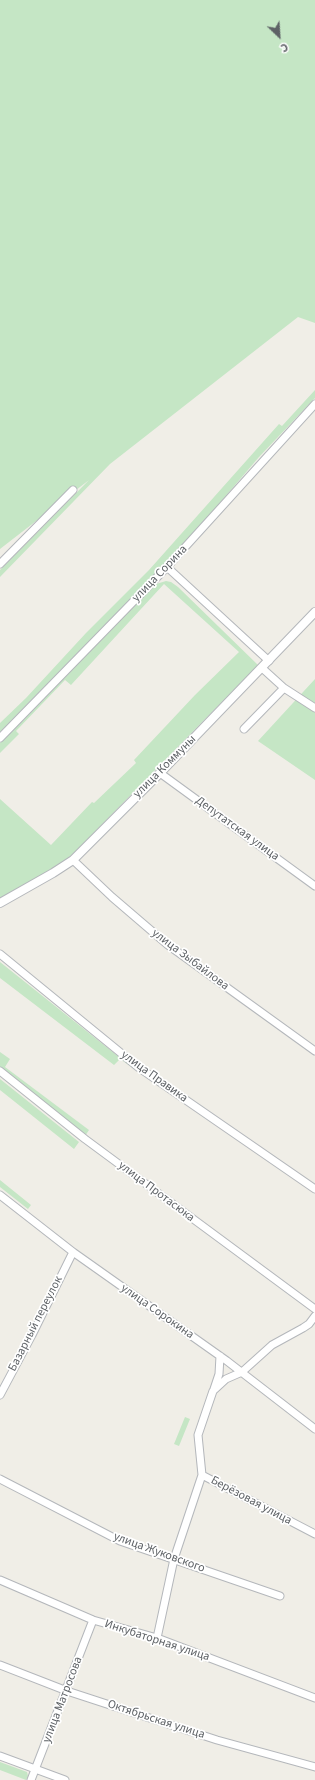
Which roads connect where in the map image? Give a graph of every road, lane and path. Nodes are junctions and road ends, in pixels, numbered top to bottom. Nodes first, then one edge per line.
1 (315, 404) edge
2 (73, 490) dead end
3 (0, 564) edge
4 (167, 567) junction
5 (315, 612) edge
6 (269, 661) junction
7 (262, 668) junction
8 (284, 688) junction
9 (315, 708) edge
10 (244, 729) dead end
11 (0, 738) edge
12 (160, 773) junction
13 (73, 860) junction
14 (315, 886) edge
15 (0, 903) edge
16 (0, 954) edge
17 (315, 1051) edge
18 (0, 1071) edge
19 (315, 1189) edge
20 (0, 1194) edge
21 (73, 1252) junction
22 (315, 1309) edge
23 (315, 1316) edge
24 (220, 1356) junction
25 (242, 1372) junction
26 (213, 1391) junction
27 (0, 1395) edge
28 (315, 1429) edge
29 (202, 1475) junction
30 (0, 1479) edge
31 (315, 1534) edge
32 (174, 1559) junction
33 (0, 1580) edge
34 (280, 1596) dead end
35 (94, 1620) junction
36 (157, 1638) junction
37 (0, 1665) edge
38 (67, 1691) junction
39 (315, 1698) edge
40 (0, 1756) edge
41 (315, 1767) edge
42 (36, 1769) junction
43 (31, 1780) edge
44 (65, 1780) edge

1 - 4 street, улица Сорина
2 - 3 street
4 - 6 street
4 - 11 street, улица Сорина
5 - 6 street, улица Коммуны
6 - 7 street, улица Коммуны
7 - 8 street
7 - 12 street, улица Коммуны
8 - 9 street
8 - 10 street
12 - 13 street, улица Коммуны
12 - 14 street, Депутатская улица
13 - 15 street, улица Коммуны
13 - 17 street, улица Зыбайлова
16 - 19 street, улица Правика
18 - 22 street, улица Протасюка
20 - 21 street, улица Сорокина
21 - 24 street, улица Сорокина
21 - 27 street, Базарный переулок
23 - 25 street
24 - 25 street, улица Сорокина
24 - 26 street
25 - 26 street
25 - 28 street, улица Сорокина
26 - 29 street
29 - 31 street, Берёзовая улица
29 - 32 street, Берёзовая улица
30 - 32 street, улица Жуковского
32 - 34 street, улица Жуковского
32 - 36 street, Берёзовая улица
33 - 35 street, Инкубаторная улица
35 - 36 street, Инкубаторная улица
35 - 38 street, улица Матросова
36 - 39 street, Инкубаторная улица
37 - 38 street, Октябрьская улица
38 - 41 street, Октябрьская улица
38 - 42 street, улица Матросова
40 - 42 street
42 - 43 street, улица Матросова
42 - 44 street

